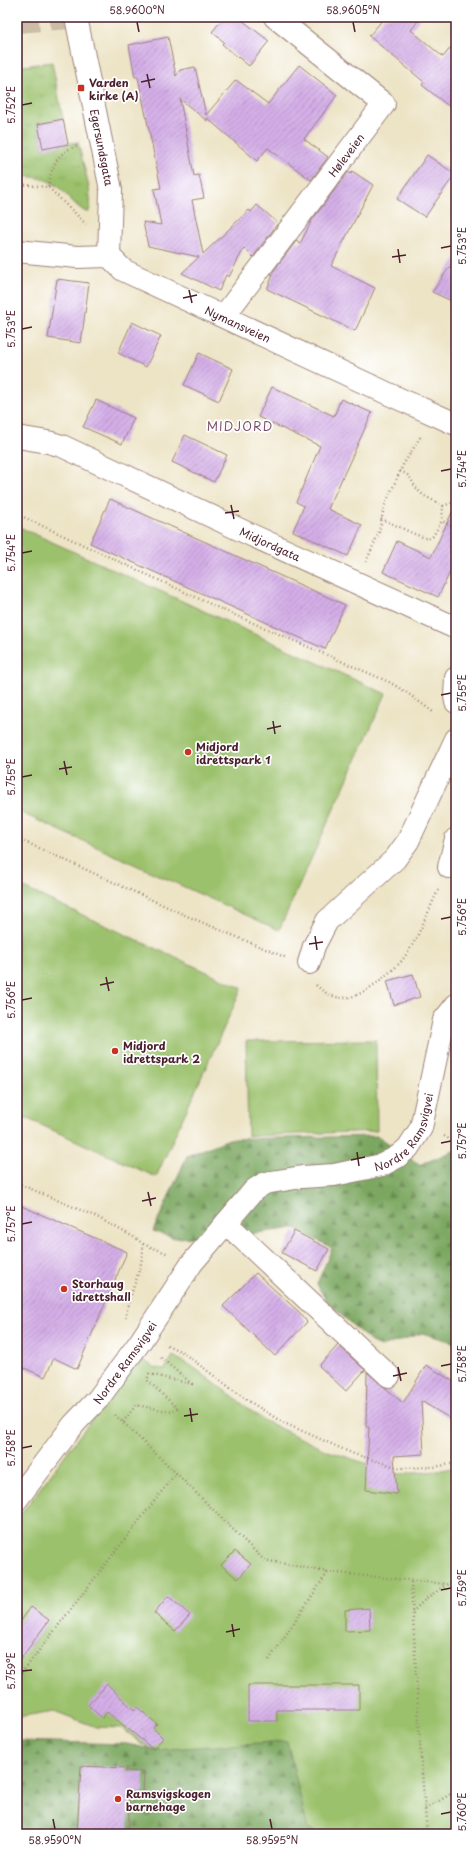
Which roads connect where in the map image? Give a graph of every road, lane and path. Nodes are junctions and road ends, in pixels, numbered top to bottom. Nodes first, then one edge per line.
1 (76, 17) edge
2 (275, 17) edge
3 (85, 145) dead end
4 (17, 184) edge
5 (48, 187) junction
6 (86, 224) dead end
7 (17, 251) edge
8 (109, 256) junction
9 (224, 316) junction
10 (456, 424) edge
11 (424, 432) dead end
12 (17, 437) edge
13 (400, 471) junction
14 (456, 496) edge
15 (443, 506) junction
16 (17, 514) edge
17 (381, 520) junction
18 (442, 521) junction
19 (456, 527) edge
20 (358, 583) junction
21 (456, 628) edge
22 (456, 678) edge
23 (456, 702) edge
24 (435, 713) dead end
25 (456, 739) edge
26 (17, 838) edge
27 (456, 839) edge
28 (449, 867) joint
29 (309, 963) junction
30 (456, 1005) edge
31 (17, 1183) edge
32 (226, 1222) junction
33 (140, 1342) junction
34 (389, 1376) dead end
35 (98, 1399) junction
36 (123, 1422) junction
37 (456, 1463) edge
38 (176, 1473) junction
39 (17, 1499) edge
40 (328, 1572) junction
41 (456, 1578) edge
42 (411, 1582) junction
43 (446, 1584) junction
44 (412, 1612) junction
45 (269, 1660) dead end
46 (17, 1679) edge
47 (456, 1791) edge
48 (425, 1809) junction
49 (427, 1834) edge

1 - 8 street, Egersundsgata
2 - 9 street, Høleveien
3 - 5 path
4 - 5 path
5 - 6 path
7 - 8 street
8 - 9 street, Nymansveien
9 - 10 street, Nymansveien
11 - 13 path
12 - 20 street, Midjordgata
13 - 15 path
13 - 17 path
14 - 15 path
15 - 18 path
16 - 24 path
17 - 18 path
17 - 20 path
18 - 19 path
20 - 21 street, Midjordgata
22 - 23 street
25 - 29 street
26 - 29 path
27 - 28 street
28 - 29 path
30 - 32 street, Nordre Ramsvigvei
31 - 33 path
32 - 33 street, Nordre Ramsvigvei
32 - 34 street
33 - 35 street, Nordre Ramsvigvei
33 - 36 path
33 - 37 path
35 - 36 path
35 - 39 street, Nordre Ramsvigvei
36 - 38 path
38 - 40 path
38 - 46 path
40 - 42 path
40 - 45 path
41 - 43 path
42 - 43 path
42 - 44 path
43 - 44 path
44 - 48 path
47 - 48 path
48 - 49 path

